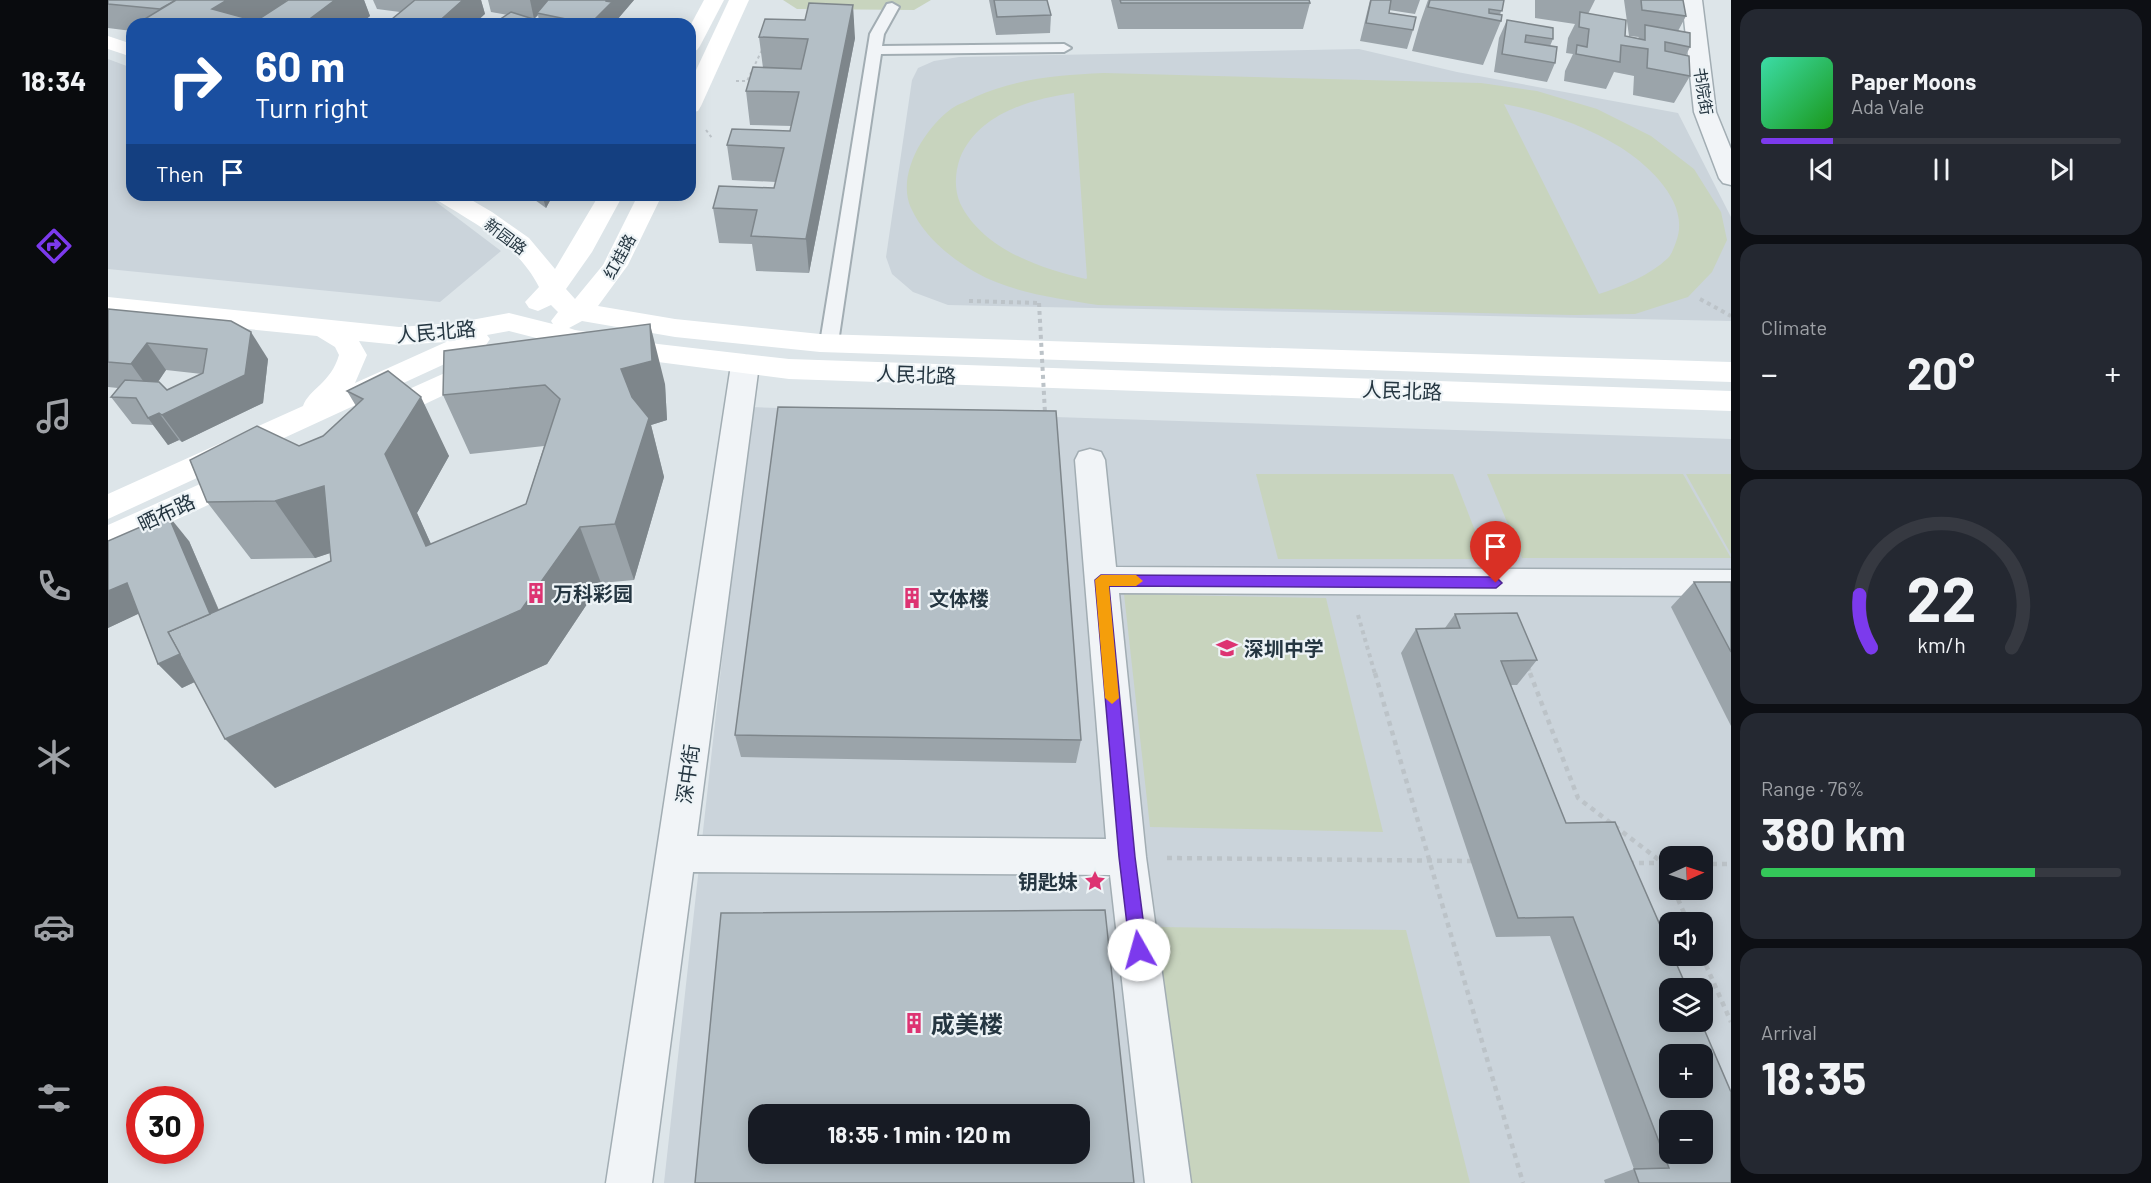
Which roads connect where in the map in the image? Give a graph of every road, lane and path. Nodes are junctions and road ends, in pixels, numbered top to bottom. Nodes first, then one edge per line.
1 (714, 0) edge
2 (739, 0) edge
3 (1692, 0) edge
4 (892, 7) dead end
5 (696, 34) edge
6 (108, 42) edge
7 (764, 47) edge
8 (1064, 48) dead end
9 (126, 49) edge
10 (875, 50) junction
11 (736, 81) dead end
12 (696, 93) edge
13 (1731, 178) edge
14 (455, 201) edge
15 (608, 201) edge
16 (647, 201) edge
17 (552, 290) junction
18 (1700, 299) dead end
19 (969, 301) dead end
20 (108, 306) edge
21 (579, 312) junction
22 (1731, 316) edge
23 (509, 322) junction
24 (325, 329) junction
25 (548, 332) junction
26 (829, 343) junction
27 (745, 365) junction
28 (1731, 372) edge
29 (1731, 401) edge
30 (1045, 416) edge
31 (298, 420) junction
32 (350, 427) edge
33 (1090, 460) dead end
34 (266, 466) edge
35 (108, 507) edge
36 (108, 539) edge
37 (1101, 580) junction
38 (1349, 583) junction
39 (1731, 583) edge
40 (1525, 658) edge
41 (675, 854) junction
42 (1127, 857) junction
43 (1659, 860) edge
44 (1429, 861) junction
45 (1476, 861) dead end
46 (1628, 863) edge
47 (1659, 863) edge
48 (1713, 864) edge
49 (1731, 864) edge
50 (1706, 966) edge
51 (1731, 1022) edge
52 (629, 1183) edge
53 (1168, 1183) edge
54 (1523, 1183) edge

1 - 5 street
2 - 12 street
3 - 13 street, 书院街
4 - 10 lane
6 - 9 street
7 - 11 path
8 - 10 lane
10 - 26 lane
14 - 17 street, 新园路
15 - 17 street, 红桂路
16 - 21 street, 红桂路
17 - 21 street, 人民北路
17 - 23 street, 晒布路
18 - 22 path
19 - 30 path, bridge
20 - 24 street, 人民北路
21 - 25 street
21 - 26 street, 人民北路
23 - 24 street, 人民北路
23 - 25 street, 人民北路
23 - 31 street, 晒布路
24 - 31 street
25 - 27 street, 人民北路
25 - 32 street
26 - 28 street, 人民北路
27 - 29 street, 人民北路
27 - 41 street, 深中街
31 - 35 street, 晒布路
33 - 37 street
34 - 36 street, 晒布路
37 - 38 street
37 - 42 street
38 - 39 street
38 - 44 path
40 - 43 path
41 - 42 street
41 - 52 street, 深中街
42 - 44 path
42 - 53 street
44 - 45 path
44 - 54 path
46 - 47 path
48 - 49 path
50 - 51 path

